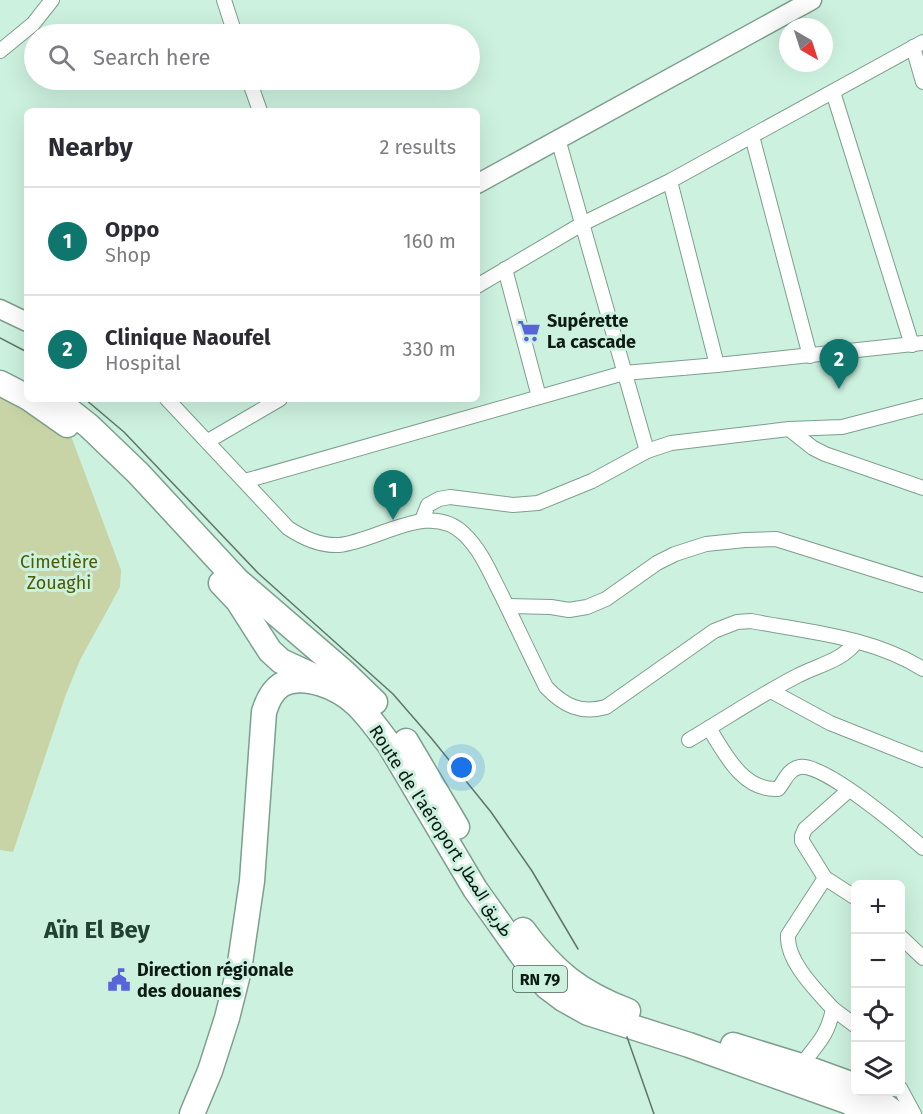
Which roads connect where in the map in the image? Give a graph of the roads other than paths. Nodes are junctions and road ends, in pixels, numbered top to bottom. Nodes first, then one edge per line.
1 (52, 0) edge
2 (224, 0) edge
3 (812, 0) edge
4 (33, 24) edge
5 (232, 24) edge
6 (24, 31) edge
7 (918, 44) edge
8 (0, 51) edge
9 (923, 82) edge
10 (253, 90) edge
11 (833, 92) junction
12 (259, 108) edge
13 (752, 136) junction
14 (558, 139) junction
15 (670, 181) junction
16 (480, 182) edge
17 (582, 224) junction
18 (505, 269) junction
19 (480, 284) edge
20 (0, 309) edge
21 (24, 321) edge
22 (917, 344) edge
23 (810, 356) junction
24 (717, 366) junction
25 (0, 367) edge
26 (624, 373) junction
27 (24, 379) edge
28 (0, 382) edge
29 (24, 396) edge
30 (538, 397) junction
31 (33, 402) edge
32 (59, 402) edge
33 (170, 402) edge
34 (275, 402) edge
35 (923, 406) edge
36 (789, 429) junction
37 (208, 441) junction
38 (647, 451) junction
39 (244, 481) junction
40 (923, 488) edge
41 (422, 520) junction
42 (923, 585) edge
43 (507, 606) junction
44 (856, 642) junction
45 (923, 669) edge
46 (335, 688) junction
47 (771, 691) junction
48 (709, 728) junction
49 (689, 740) dead end
50 (923, 760) edge
51 (849, 790) junction
52 (923, 848) edge
53 (825, 878) junction
54 (851, 895) edge
55 (905, 941) edge
56 (923, 958) edge
57 (833, 1008) junction
58 (851, 1023) edge
59 (801, 1066) junction
60 (851, 1085) edge
61 (872, 1096) edge
62 (904, 1096) edge
63 (192, 1114) edge
64 (868, 1114) edge
65 (896, 1114) edge
66 (914, 1114) edge

1 - 4 street
2 - 5 street
3 - 14 street
6 - 8 street
7 - 9 street
7 - 11 street
10 - 12 street
11 - 13 street
11 - 22 street
13 - 15 street
13 - 23 street
14 - 16 street
14 - 17 street
15 - 17 street
15 - 24 street
17 - 18 street
17 - 26 street
18 - 19 street
18 - 30 street
20 - 21 street
22 - 23 street
23 - 24 street
24 - 26 street
25 - 27 highway
26 - 30 street
26 - 38 street
28 - 29 highway
30 - 39 street
31 - 46 highway
32 - 59 highway, Route de l'aéroport طريق المطار / RN 79
33 - 37 street
34 - 37 street
35 - 36 street
36 - 38 street
36 - 40 street
37 - 39 street
38 - 41 street
39 - 41 street
41 - 43 street
42 - 43 street
43 - 44 street
44 - 45 street
44 - 47 street
46 - 63 highway, Route de l'aéroport طريق المطار / RN 79
46 - 64 highway, Route de l'aéroport طريق المطار / RN 79
47 - 48 street
47 - 50 street
48 - 49 street
48 - 51 street
51 - 52 street
51 - 53 street
53 - 54 street
53 - 57 street
55 - 56 street
57 - 58 street
57 - 59 street
59 - 60 highway, Route de l'aéroport طريق المطار / RN 79
61 - 65 highway
62 - 66 street

